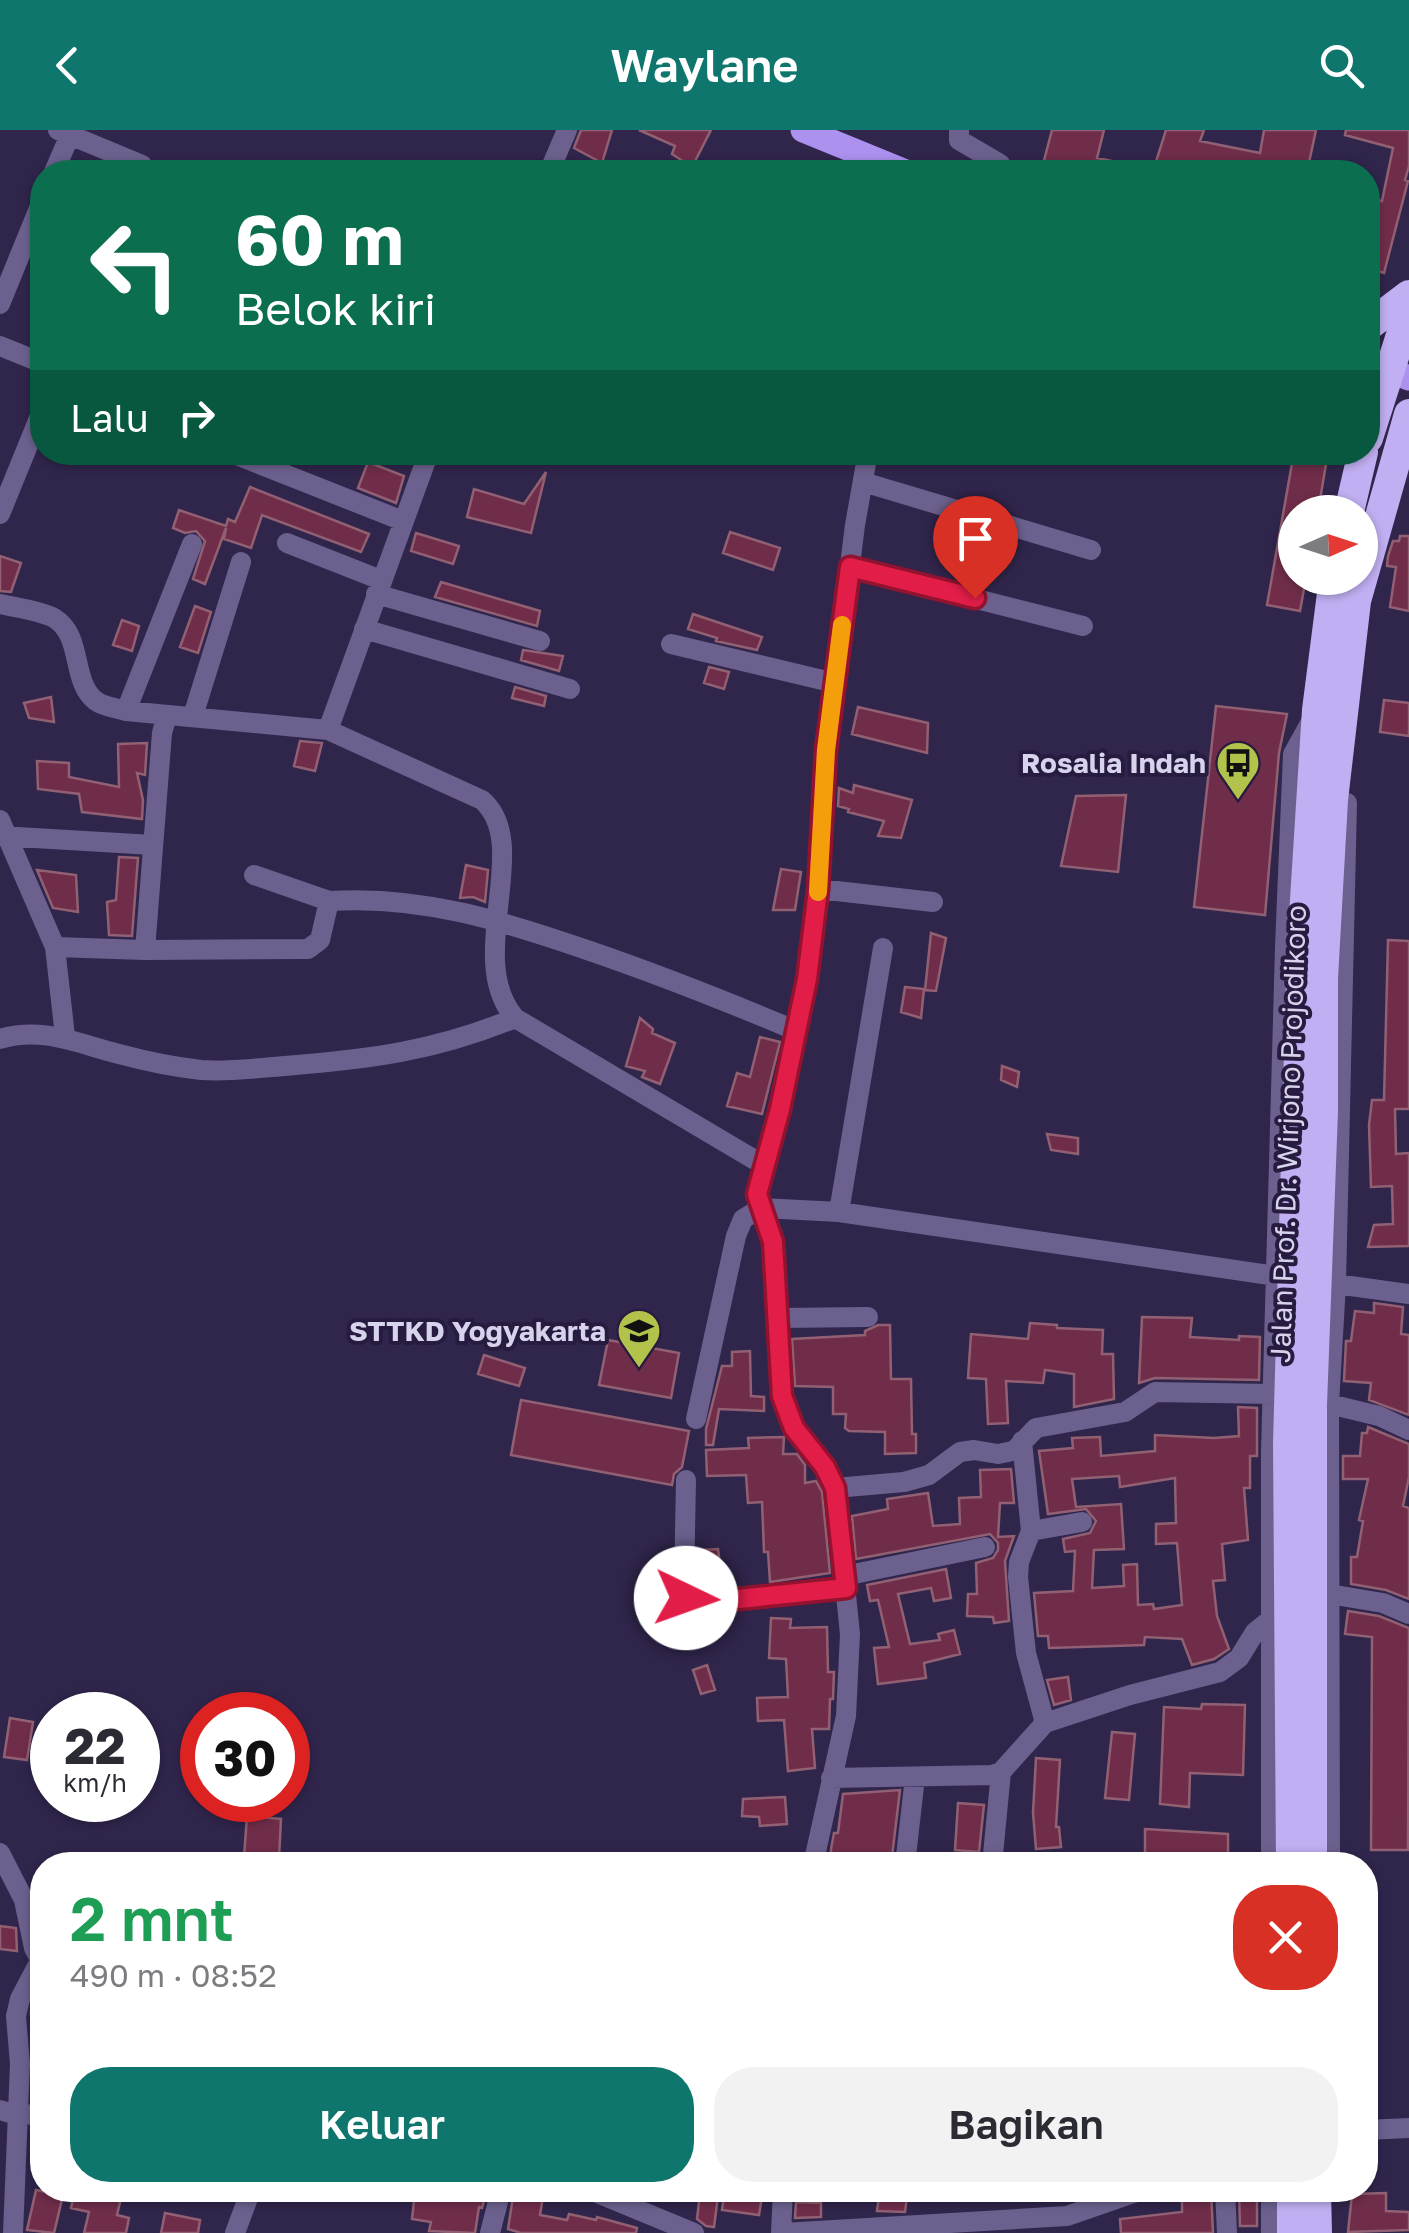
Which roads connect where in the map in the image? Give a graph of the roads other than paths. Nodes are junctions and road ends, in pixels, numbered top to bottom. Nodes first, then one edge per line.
1 (567, 130) edge
2 (803, 130) edge
3 (959, 130) edge
4 (64, 132) edge
5 (835, 136) edge
6 (57, 160) edge
7 (132, 160) edge
8 (554, 160) edge
9 (882, 160) edge
10 (993, 160) edge
11 (30, 230) edge
12 (1409, 295) edge
13 (0, 304) edge
14 (1409, 310) edge
15 (1380, 317) edge
16 (0, 346) edge
17 (30, 358) edge
18 (1389, 370) edge
19 (1380, 397) edge
20 (1409, 414) edge
21 (30, 440) edge
22 (1400, 462) edge
23 (262, 465) edge
24 (424, 465) edge
25 (866, 465) edge
26 (1359, 465) edge
27 (863, 482) junction
28 (1353, 495) edge
29 (0, 514) edge
30 (402, 521) junction
31 (287, 543) dead end
32 (192, 544) dead end
33 (1090, 550) dead end
34 (242, 562) dead end
35 (850, 567) junction
36 (379, 587) junction
37 (1334, 595) edge
38 (0, 604) edge
39 (1083, 626) dead end
40 (364, 629) junction
41 (540, 641) dead end
42 (671, 644) dead end
43 (1335, 670) junction
44 (835, 683) junction
45 (570, 689) dead end
46 (1330, 710) junction
47 (126, 711) junction
48 (167, 715) junction
49 (194, 716) junction
50 (328, 730) junction
51 (2, 831) edge
52 (153, 846) junction
53 (254, 875) dead end
54 (818, 890) junction
55 (329, 901) junction
56 (933, 902) dead end
57 (496, 918) junction
58 (55, 946) junction
59 (1294, 947) junction
60 (883, 948) dead end
61 (145, 950) junction
62 (515, 1018) junction
63 (796, 1031) junction
64 (65, 1036) junction
65 (0, 1039) edge
66 (765, 1166) junction
67 (761, 1208) junction
68 (839, 1212) junction
69 (1276, 1276) junction
70 (1336, 1284) junction
71 (1409, 1294) edge
72 (868, 1317) dead end
73 (778, 1318) junction
74 (1273, 1394) junction
75 (1329, 1404) junction
76 (696, 1418) dead end
77 (1409, 1430) edge
78 (1022, 1441) junction
79 (686, 1480) dead end
80 (835, 1488) junction
81 (1082, 1522) dead end
82 (1031, 1531) junction
83 (986, 1547) dead end
84 (845, 1582) junction
85 (1329, 1594) junction
86 (1409, 1614) edge
87 (1270, 1620) junction
88 (1045, 1723) junction
89 (1002, 1772) junction
90 (915, 1777) junction
91 (832, 1778) junction
92 (815, 1852) edge
93 (906, 1852) edge
94 (993, 1852) edge
95 (1271, 1852) edge
96 (1291, 1852) edge
97 (1312, 1852) edge
98 (1330, 1852) edge
99 (0, 1853) edge
100 (30, 1929) edge
101 (30, 1981) edge
102 (8, 2112) edge
103 (1409, 2128) edge
104 (1378, 2129) edge
105 (247, 2202) edge
106 (498, 2202) edge
107 (619, 2202) edge
108 (783, 2202) edge
109 (1107, 2202) edge
110 (1225, 2202) edge
111 (1271, 2202) edge
112 (1292, 2202) edge
113 (1316, 2202) edge
114 (1331, 2202) edge
115 (13, 2233) edge
116 (235, 2233) edge
117 (490, 2233) edge
118 (694, 2233) edge
119 (782, 2233) edge
120 (1226, 2233) edge
121 (1272, 2233) edge
122 (1292, 2233) edge
123 (1317, 2233) edge
124 (1332, 2233) edge

1 - 8 street
2 - 5 main road
3 - 10 street
4 - 6 street
4 - 7 street
5 - 9 main road
11 - 13 street
12 - 15 highway
14 - 18 highway
16 - 17 street
18 - 19 highway
20 - 22 highway
21 - 29 street
22 - 43 highway
23 - 30 street
24 - 30 street
25 - 27 street
26 - 28 highway
27 - 33 street
27 - 35 street
30 - 36 street
31 - 36 street
32 - 47 street
34 - 49 street
35 - 39 street
35 - 44 street
36 - 40 street
36 - 41 street
37 - 43 highway
38 - 47 street
40 - 45 street
40 - 50 street
42 - 44 street
43 - 46 highway
44 - 54 street
46 - 59 highway
46 - 70 street
46 - 97 highway, Jalan Prof. Dr. Wirjono Projodikoro
47 - 48 street
48 - 49 street
48 - 52 street
49 - 50 street
50 - 57 street
51 - 52 street
51 - 58 street
52 - 61 street
53 - 55 street
54 - 56 street
54 - 63 street
55 - 57 street
55 - 61 street
57 - 62 street
57 - 63 street
58 - 61 street
58 - 64 street
59 - 69 street
59 - 96 highway
60 - 68 street
62 - 64 street
62 - 66 street
63 - 66 street
64 - 65 street
66 - 67 street
67 - 68 street
67 - 73 street
67 - 76 street
68 - 69 street
69 - 74 street
70 - 71 street
70 - 75 street
72 - 73 street
73 - 80 street
74 - 78 street
74 - 87 street
75 - 77 street
75 - 85 street
78 - 80 street
78 - 82 street
79 - 84 street
80 - 84 street
81 - 82 street
82 - 88 street
83 - 84 street
84 - 91 street
85 - 86 street
85 - 98 street
87 - 88 street
87 - 95 street
88 - 89 street
89 - 90 street
89 - 94 street
90 - 91 street
90 - 93 street
91 - 92 street
99 - 100 street
101 - 102 street
102 - 115 street
103 - 104 street
105 - 116 street
106 - 117 street
107 - 118 street
108 - 119 street
109 - 119 street
110 - 120 street
111 - 121 street
112 - 122 highway
113 - 123 highway
114 - 124 street

